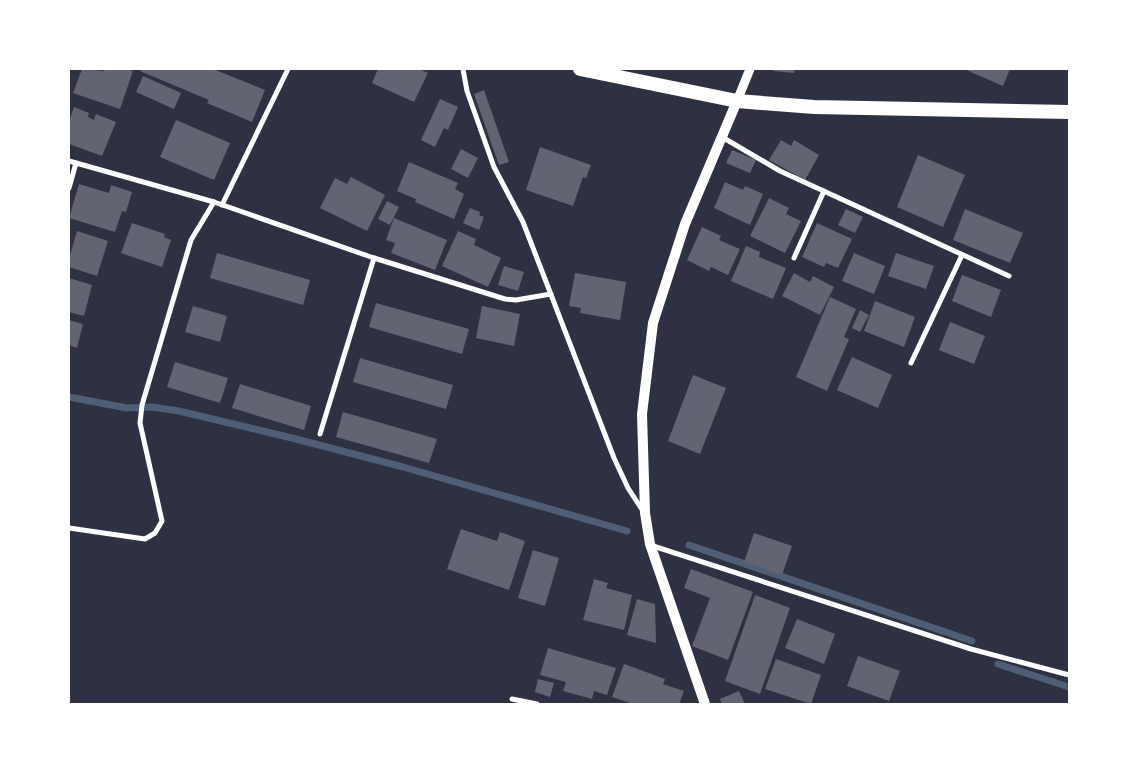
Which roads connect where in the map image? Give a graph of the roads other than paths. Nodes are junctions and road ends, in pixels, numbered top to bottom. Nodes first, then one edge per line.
1 (288, 69) edge
2 (463, 69) edge
3 (580, 69) edge
4 (750, 69) edge
5 (737, 101) junction
6 (1069, 112) edge
7 (722, 137) junction
8 (69, 161) edge
9 (76, 163) junction
10 (69, 188) edge
11 (824, 191) junction
12 (214, 202) junction
13 (222, 205) junction
14 (962, 255) junction
15 (374, 258) junction
16 (794, 258) dead end
17 (1009, 276) dead end
18 (551, 294) junction
19 (911, 363) dead end
20 (320, 434) dead end
21 (645, 513) junction
22 (69, 528) edge
23 (650, 544) junction
24 (1069, 675) edge
25 (512, 699) dead end
26 (537, 704) edge
27 (706, 704) edge

1 - 13 street
2 - 18 street
3 - 5 highway
4 - 5 street
5 - 6 highway
5 - 7 main road
7 - 11 street
7 - 21 main road
8 - 9 street
9 - 10 street
9 - 12 street
11 - 14 street
11 - 16 street
12 - 13 street
12 - 22 street
13 - 15 street
14 - 17 street
14 - 19 street
15 - 18 street
15 - 20 street
18 - 21 street
21 - 23 main road
23 - 24 street
23 - 27 main road
25 - 26 street

